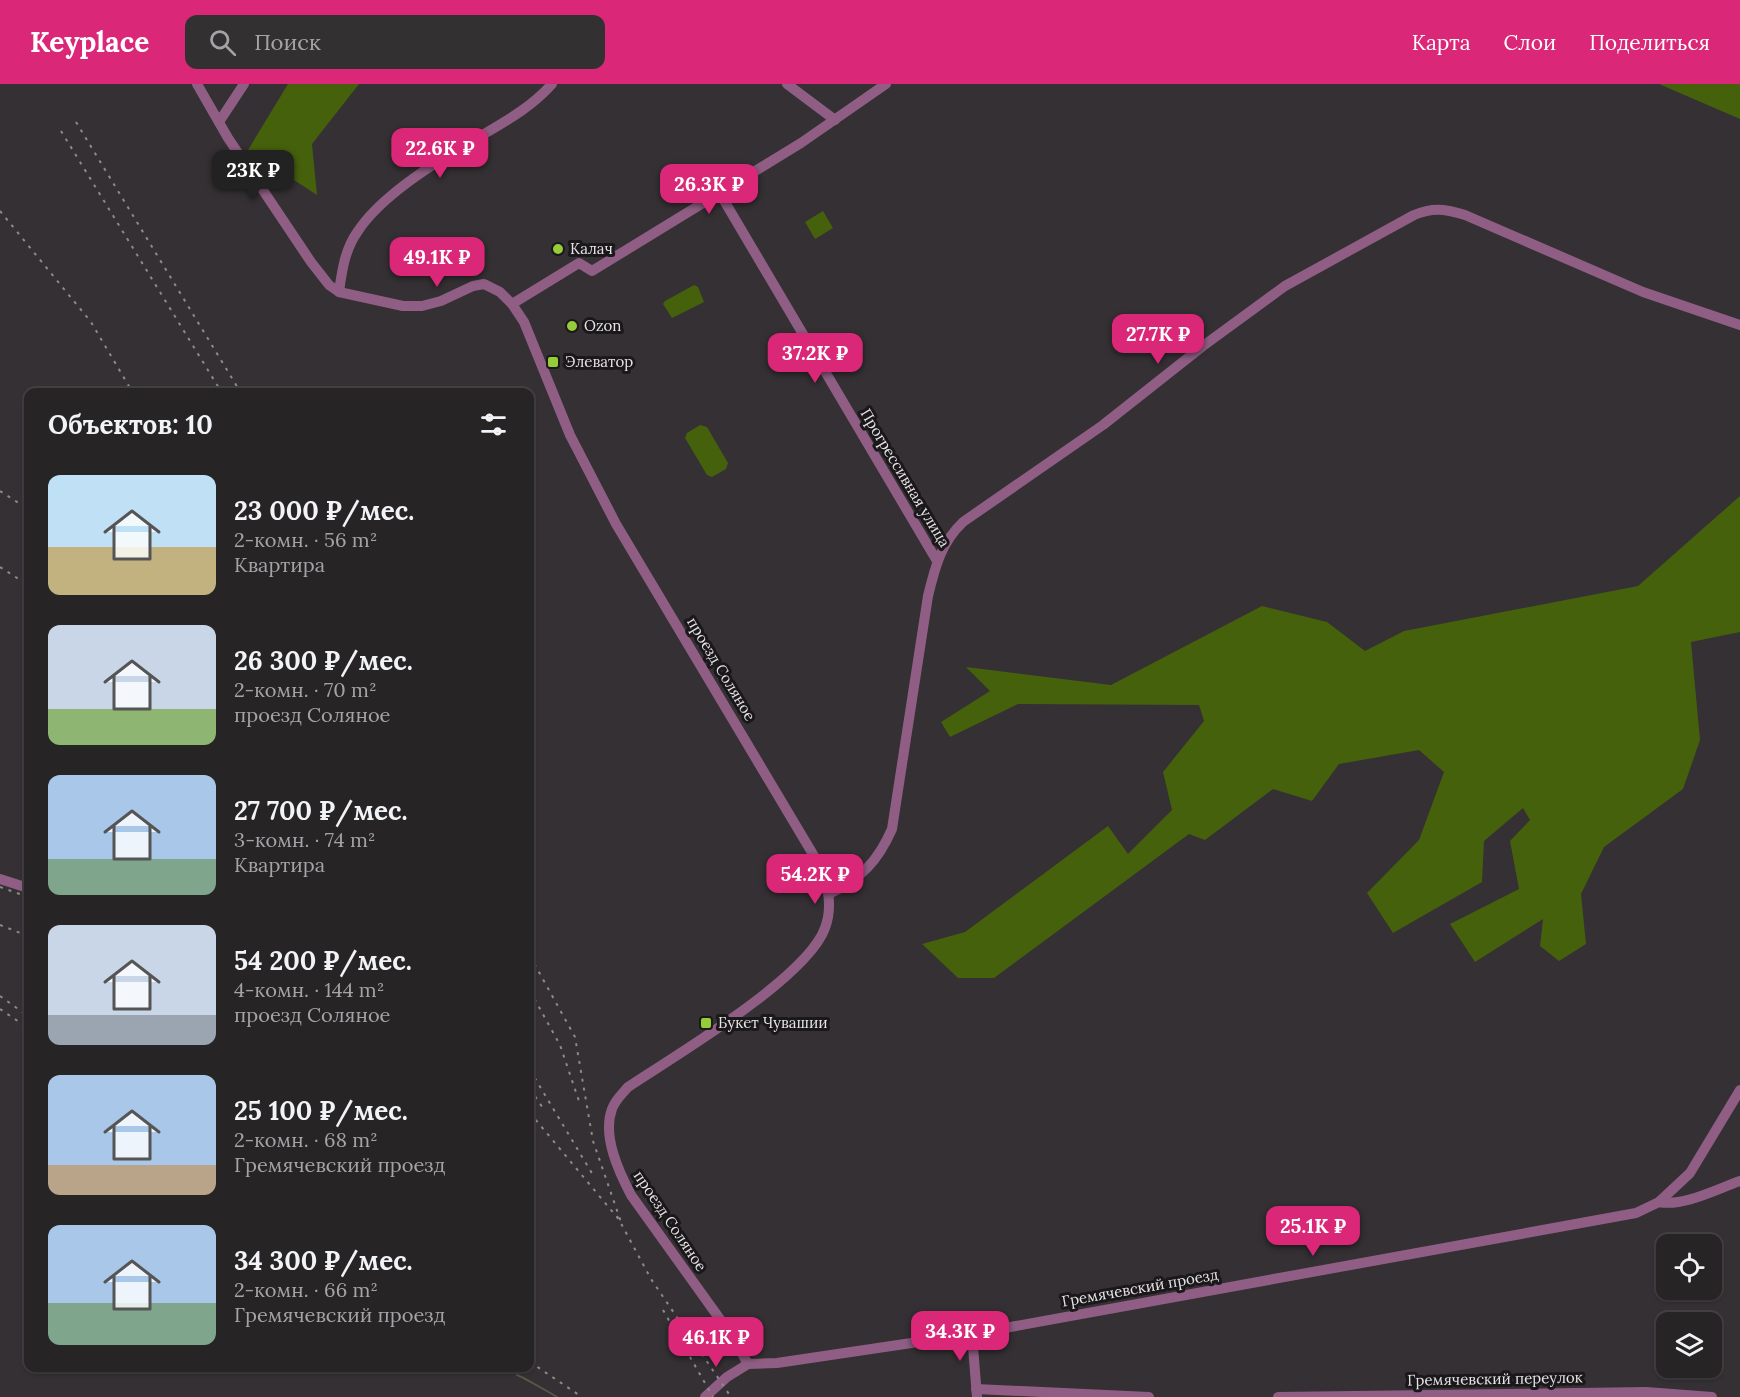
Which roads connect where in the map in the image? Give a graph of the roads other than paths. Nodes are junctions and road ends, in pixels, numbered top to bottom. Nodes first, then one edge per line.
1 (197, 84) edge
2 (244, 84) edge
3 (552, 84) edge
4 (787, 84) edge
5 (886, 84) edge
6 (835, 120) junction
7 (219, 122) junction
8 (719, 192) junction
9 (339, 292) junction
10 (512, 304) junction
11 (1740, 325) edge
12 (937, 561) junction
13 (0, 879) edge
14 (24, 887) edge
15 (829, 894) junction
16 (1740, 1090) edge
17 (1740, 1181) edge
18 (1659, 1202) junction
19 (972, 1334) junction
20 (748, 1364) junction
21 (977, 1393) edge
22 (705, 1397) edge
23 (1149, 1397) edge
24 (1278, 1397) edge
25 (1712, 1397) edge

1 - 7 street
2 - 7 street
3 - 9 street
4 - 6 street
5 - 6 street
6 - 8 street
7 - 9 street
8 - 10 street
8 - 12 street, Прогрессивная улица
9 - 10 street
10 - 15 street, проезд Соляное
11 - 12 street
12 - 15 street
13 - 14 street
15 - 20 street, проезд Соляное
16 - 18 street
17 - 18 street
18 - 19 street, Гремячевский проезд
19 - 20 street, Гремячевский проезд
19 - 21 street
20 - 22 street
21 - 23 street
24 - 25 street, Гремячевский переулок

